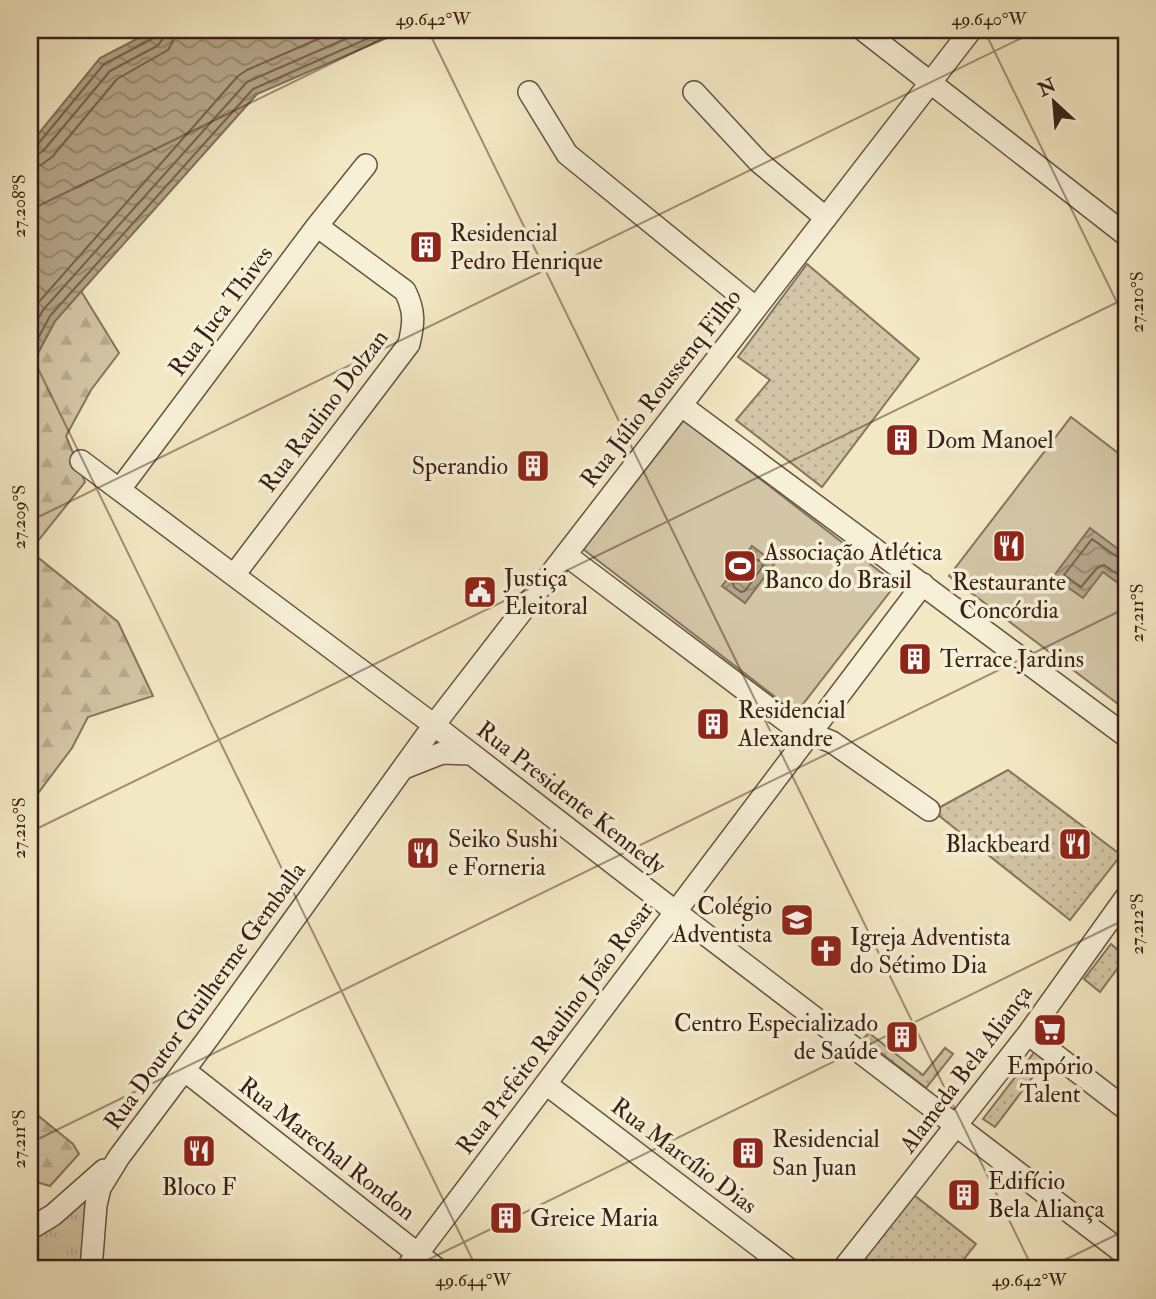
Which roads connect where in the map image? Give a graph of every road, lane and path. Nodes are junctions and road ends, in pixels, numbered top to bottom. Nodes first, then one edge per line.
1 (863, 30) edge
2 (971, 30) edge
3 (929, 83) junction
4 (529, 92) dead end
5 (694, 92) dead end
6 (366, 165) dead end
7 (826, 218) junction
8 (317, 226) junction
9 (1126, 236) edge
10 (756, 308) junction
11 (682, 406) junction
12 (81, 461) dead end
13 (120, 489) junction
14 (566, 555) junction
15 (234, 575) junction
16 (923, 584) junction
17 (434, 725) junction
18 (811, 733) junction
19 (1126, 736) edge
20 (471, 754) junction
21 (402, 769) junction
22 (929, 810) dead end
23 (1126, 897) edge
24 (676, 912) junction
25 (1028, 1034) junction
26 (184, 1070) junction
27 (546, 1084) junction
28 (1126, 1109) edge
29 (958, 1125) junction
30 (119, 1157) junction
31 (30, 1229) edge
32 (1126, 1255) edge
33 (412, 1262) edge
34 (91, 1269) edge
35 (437, 1269) edge
36 (789, 1269) edge
37 (843, 1269) edge

1 - 3 street
2 - 3 street, Rua Júlio Roussenq Filho
3 - 7 street, Rua Júlio Roussenq Filho
3 - 9 street
4 - 10 street
5 - 7 street
6 - 8 street, Rua Juca Thives
7 - 10 street, Rua Júlio Roussenq Filho
8 - 13 street, Rua Juca Thives
8 - 15 street, Rua Raulino Dolzan
10 - 11 street, Rua Júlio Roussenq Filho
11 - 14 street, Rua Júlio Roussenq Filho
11 - 16 street
12 - 13 street, Rua Presidente Kennedy
13 - 15 street, Rua Presidente Kennedy
14 - 17 street, Rua Júlio Roussenq Filho
14 - 18 street
15 - 17 street, Rua Presidente Kennedy
16 - 18 street, Rua Prefeito Raulino João Rosar
16 - 19 street
17 - 20 street, Rua Presidente Kennedy
17 - 21 street, Rua Doutor Guilherme Gemballa
18 - 22 street
18 - 24 street, Rua Prefeito Raulino João Rosar
20 - 21 street
20 - 24 street, Rua Presidente Kennedy
21 - 26 street, Rua Doutor Guilherme Gemballa
23 - 25 street, Alameda Bela Aliança
24 - 27 street, Rua Prefeito Raulino João Rosar
24 - 29 street, Rua Presidente Kennedy
25 - 28 street
25 - 29 street, Alameda Bela Aliança
26 - 30 street, Rua Doutor Guilherme Gemballa
26 - 33 street, Rua Marechal Rondon
27 - 33 street, Rua Prefeito Raulino João Rosar
27 - 36 street, Rua Marcílio Dias
29 - 32 street, Rua Presidente Kennedy
29 - 37 street, Alameda Bela Aliança
30 - 31 street
30 - 34 street, Rua Doutor Guilherme Gemballa
33 - 35 street, Rua Marechal Rondon

